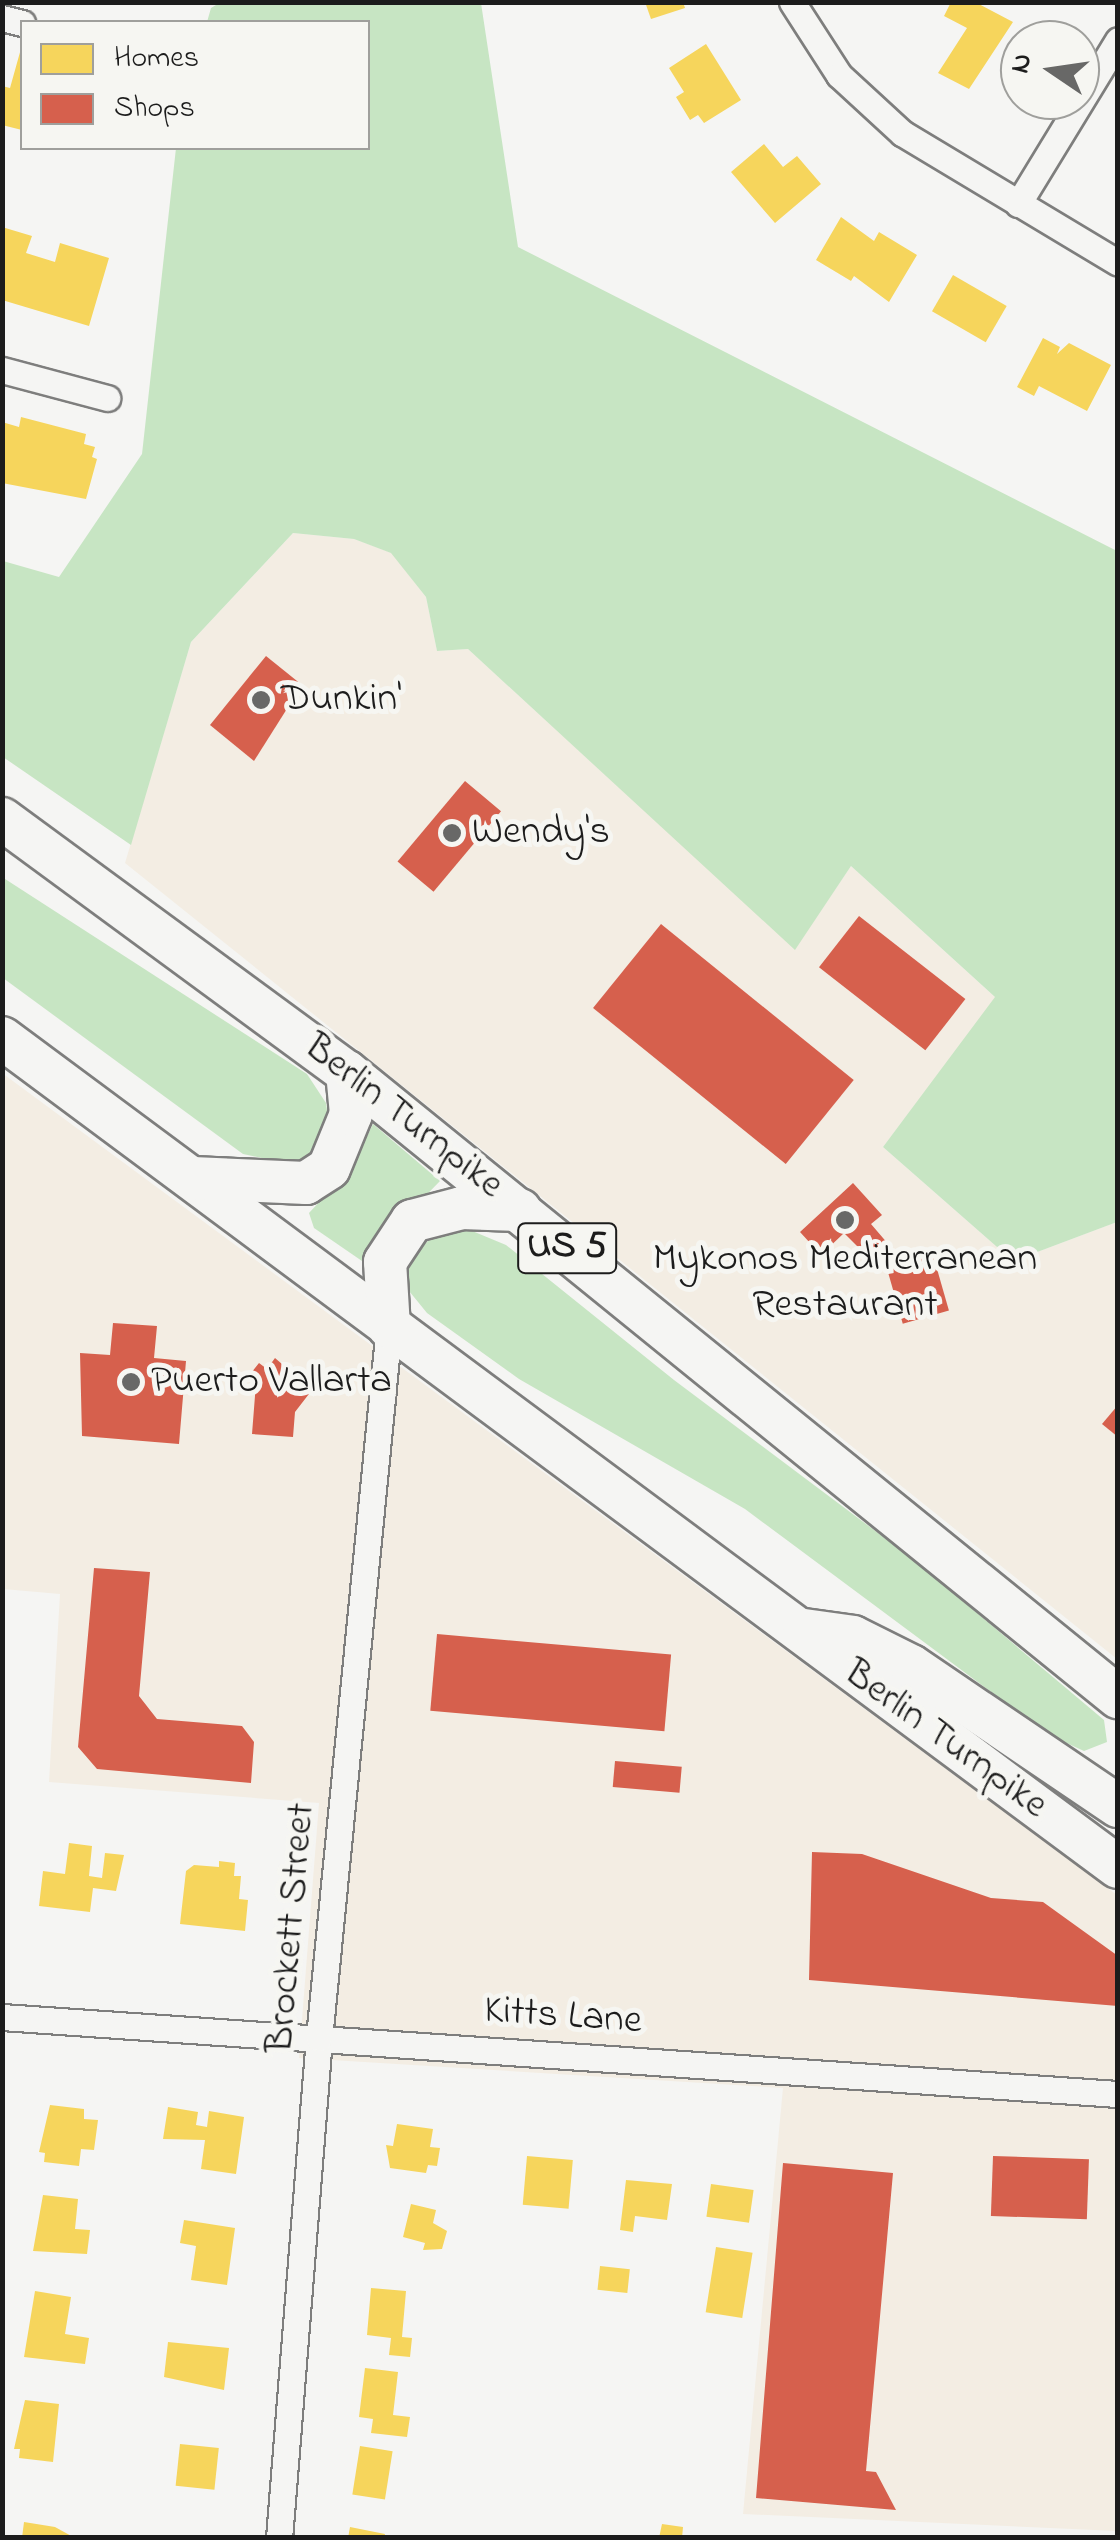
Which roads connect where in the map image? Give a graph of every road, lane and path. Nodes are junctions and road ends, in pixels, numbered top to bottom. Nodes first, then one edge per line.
1 (792, 2) edge
2 (1118, 40) edge
3 (1018, 204) junction
4 (1118, 263) edge
5 (2, 370) edge
6 (107, 398) dead end
7 (2, 819) edge
8 (2, 1038) edge
9 (347, 1072) junction
10 (192, 1178) junction
11 (520, 1210) junction
12 (389, 1327) junction
13 (793, 1628) junction
14 (1118, 1696) edge
15 (1118, 1770) edge
16 (1070, 1775) junction
17 (1118, 1806) edge
18 (1118, 1868) edge
19 (2, 2017) edge
20 (319, 2038) junction
21 (1118, 2094) edge
22 (279, 2538) edge

1 - 3 street
2 - 3 street
3 - 4 street
5 - 6 street
7 - 9 highway, Berlin Turnpike / US 5
8 - 10 highway, Berlin Turnpike
9 - 10 highway
9 - 11 highway, Berlin Turnpike / US 5
10 - 12 highway, Berlin Turnpike
11 - 12 highway
11 - 14 highway, Berlin Turnpike / US 5
12 - 13 highway, Berlin Turnpike
12 - 20 street, Brockett Street
13 - 16 highway
13 - 18 highway, Berlin Turnpike
15 - 16 highway
16 - 17 highway
19 - 20 street, Kitts Lane
20 - 21 street, Kitts Lane
20 - 22 street, Brockett Street

